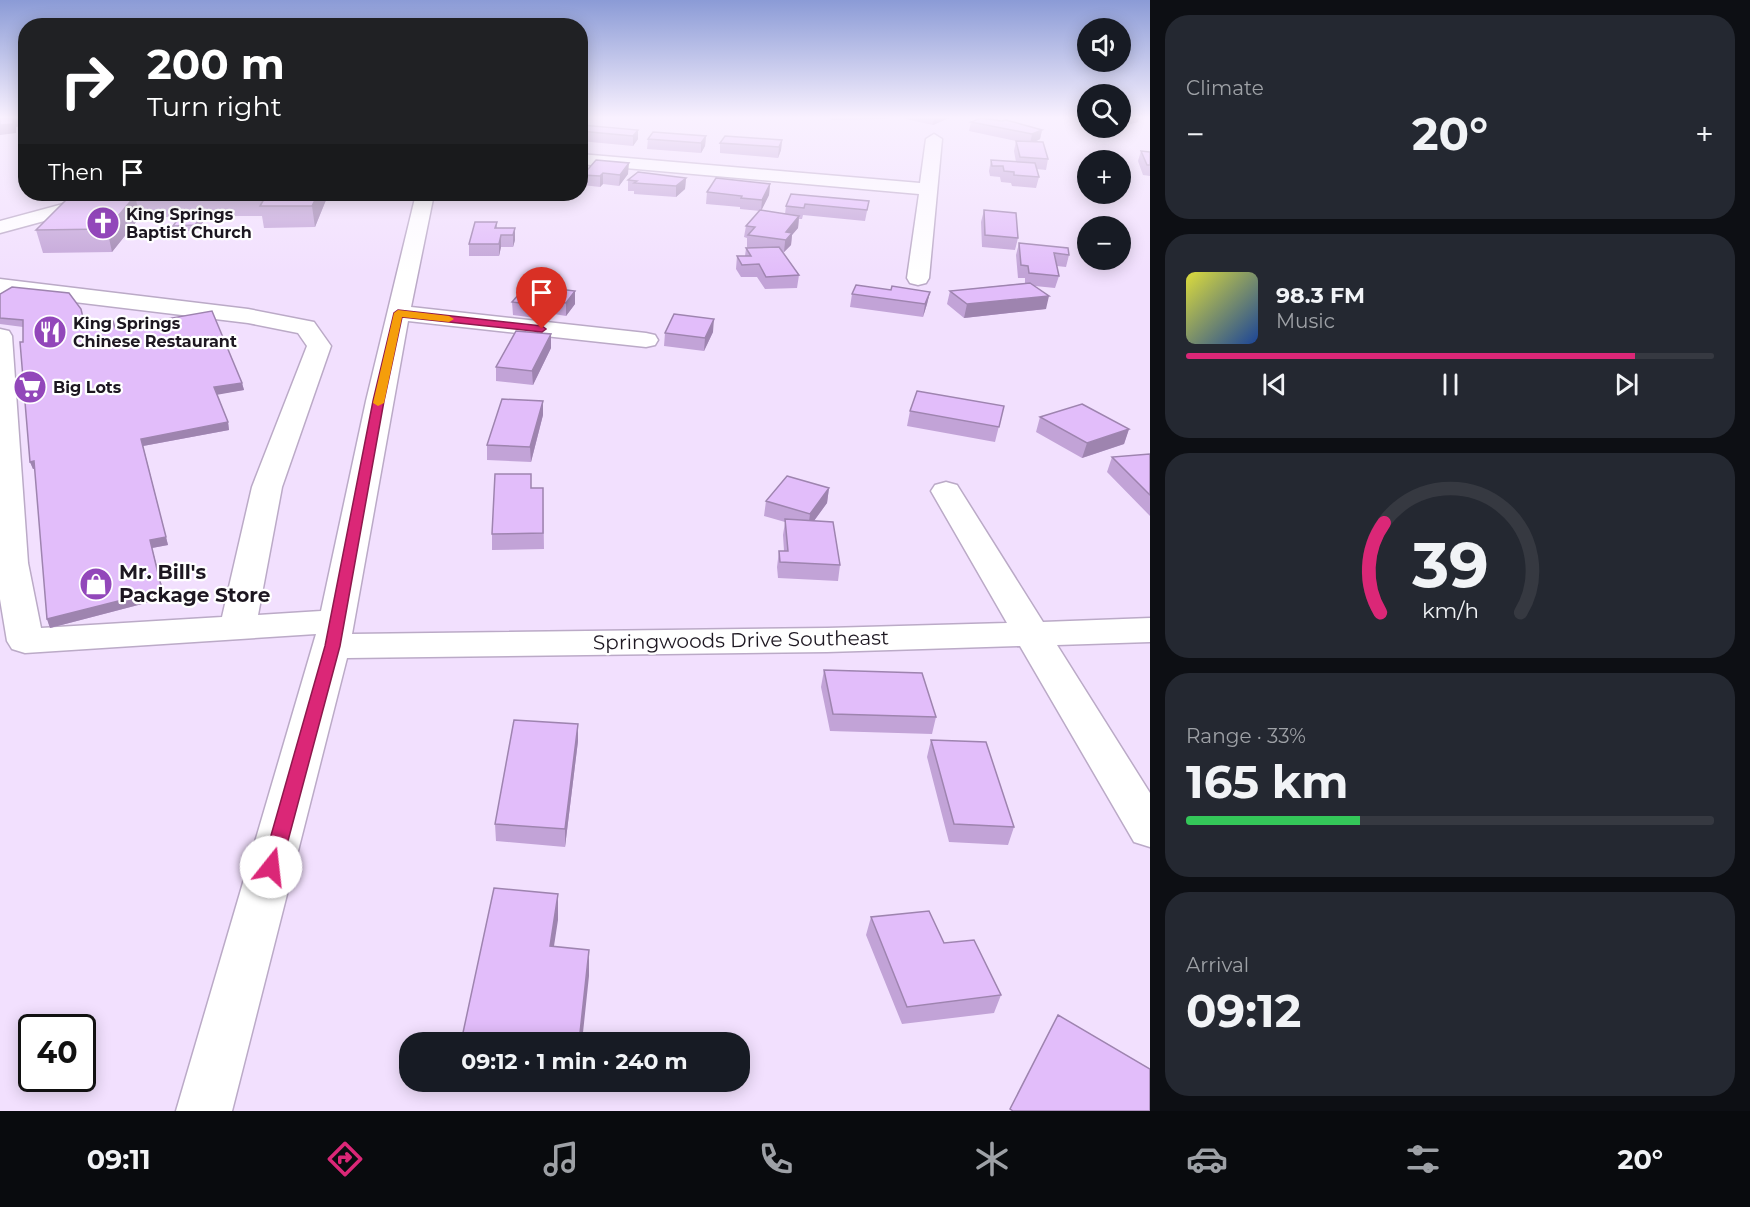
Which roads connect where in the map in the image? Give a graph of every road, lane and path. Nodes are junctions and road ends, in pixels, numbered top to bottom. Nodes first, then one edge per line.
1 (706, 170) edge
2 (931, 170) edge
3 (929, 189) junction
4 (100, 201) edge
5 (423, 201) edge
6 (3, 226) edge
7 (42, 232) edge
8 (918, 278) dead end
9 (0, 286) edge
10 (398, 313) junction
11 (0, 336) edge
12 (646, 340) dead end
13 (946, 491) dead end
14 (5, 564) edge
15 (237, 628) junction
16 (1150, 630) edge
17 (335, 633) junction
18 (1031, 633) junction
19 (1150, 830) edge
20 (204, 1111) edge

1 - 3 street
2 - 3 street
3 - 8 street
4 - 6 street
5 - 10 street
6 - 7 street
9 - 15 street
10 - 12 street
10 - 17 street
11 - 14 street
13 - 18 street
14 - 15 street, Springwoods Drive Southeast
15 - 17 street, Springwoods Drive Southeast
16 - 18 street, Springwoods Drive Southeast
17 - 18 street, Springwoods Drive Southeast
17 - 20 street
18 - 19 street

